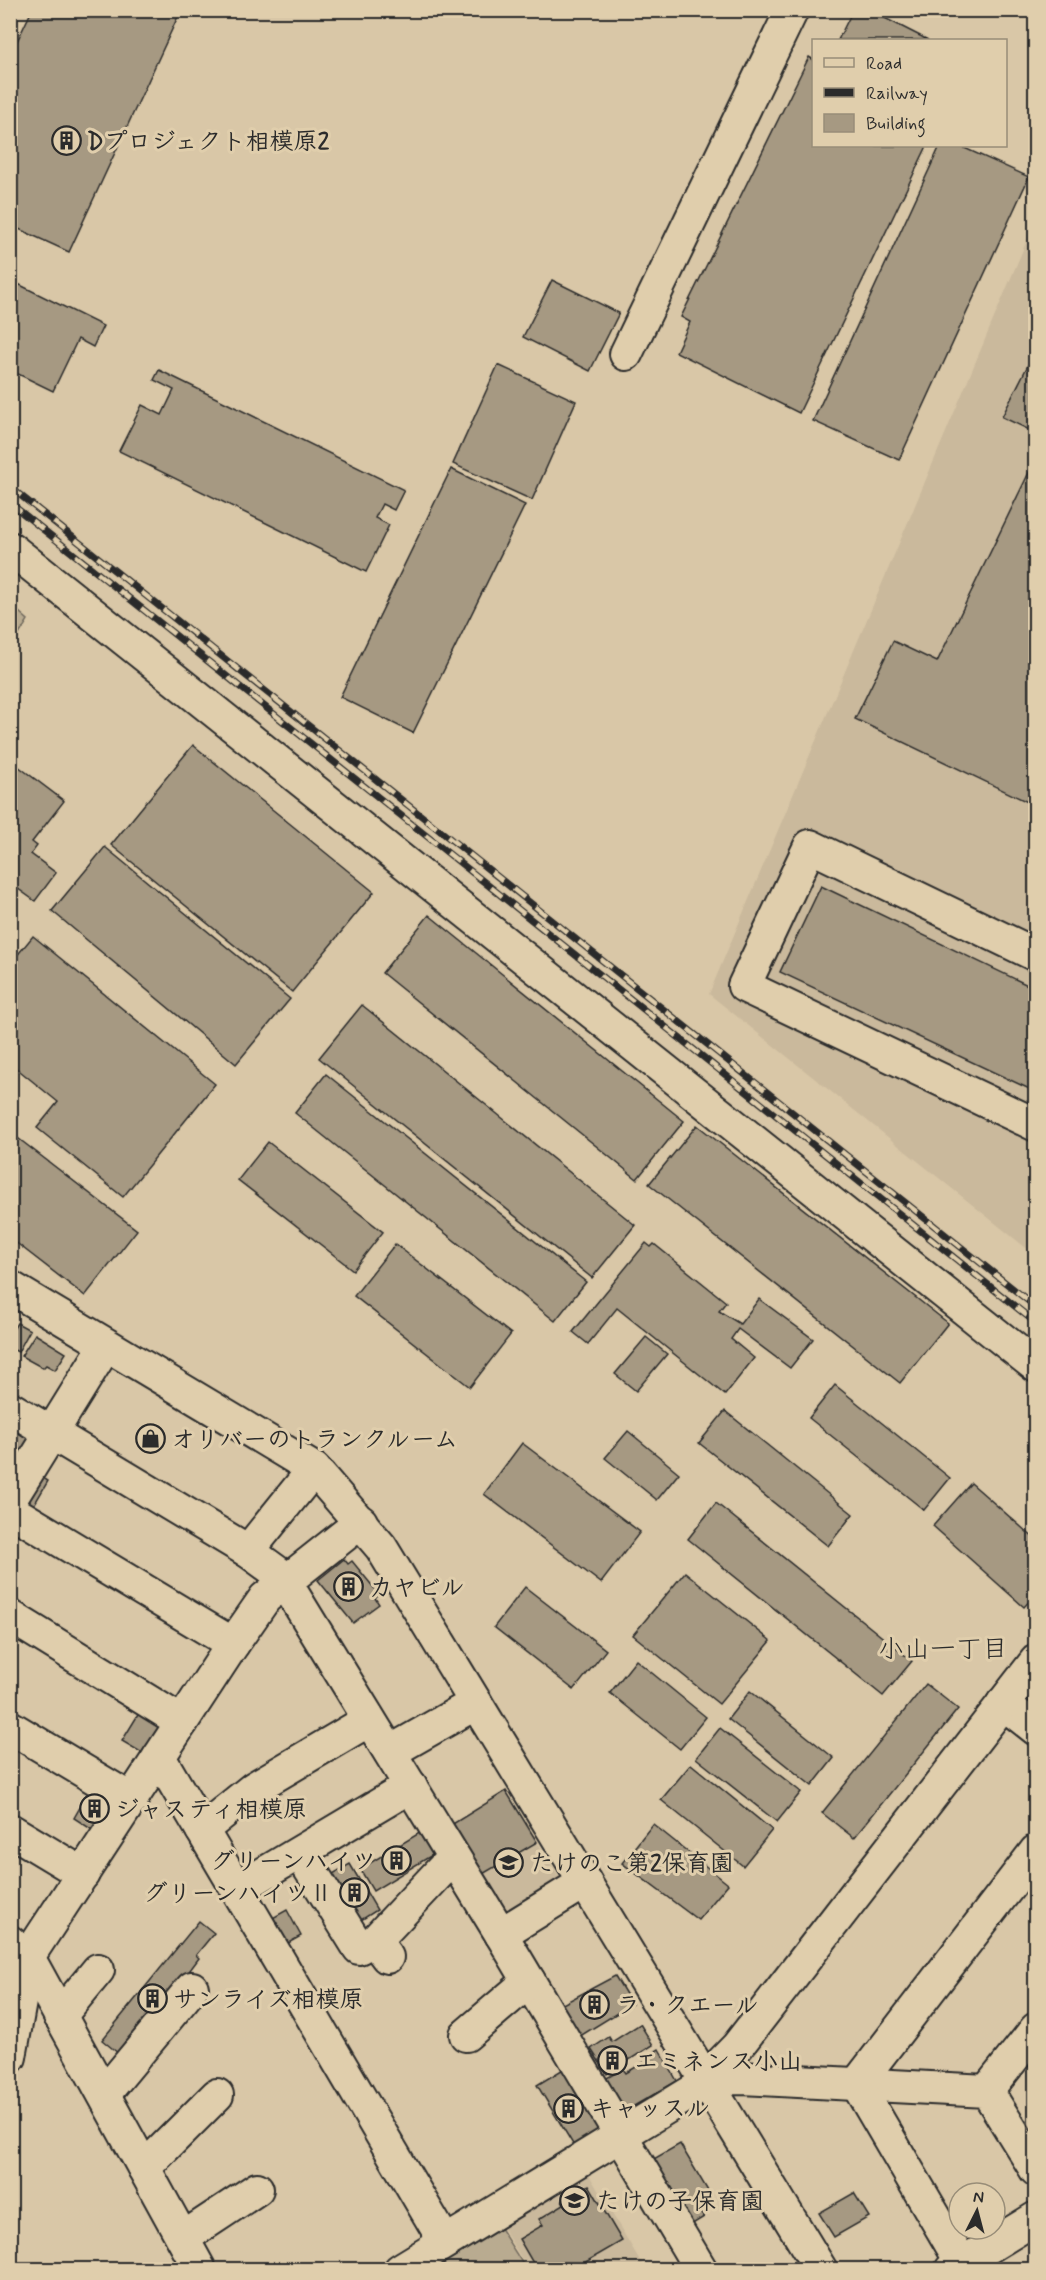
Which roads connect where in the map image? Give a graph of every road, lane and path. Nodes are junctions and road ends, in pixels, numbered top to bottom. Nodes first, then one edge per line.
1 (792, 10) edge
2 (626, 354) dead end
3 (10, 548) edge
4 (1035, 955) edge
5 (1035, 1125) edge
6 (10, 1287) edge
7 (106, 1345) junction
8 (1035, 1366) edge
9 (10, 1408) edge
10 (52, 1433) junction
11 (314, 1469) junction
12 (10, 1500) edge
13 (10, 1510) edge
14 (361, 1522) junction
15 (248, 1551) junction
16 (286, 1581) junction
17 (10, 1616) edge
18 (233, 1644) junction
19 (1035, 1661) edge
20 (476, 1703) junction
21 (1003, 1703) junction
22 (369, 1720) junction
23 (182, 1722) junction
24 (10, 1726) edge
25 (1035, 1729) edge
26 (390, 1752) junction
27 (159, 1757) junction
28 (411, 1786) junction
29 (132, 1800) junction
30 (10, 1830) edge
31 (202, 1830) junction
32 (1035, 1851) edge
33 (300, 1852) junction
34 (453, 1858) junction
35 (83, 1874) junction
36 (585, 1882) junction
37 (238, 1889) junction
38 (501, 1934) junction
39 (19, 1949) edge
40 (99, 1970) dead end
41 (529, 1981) junction
42 (192, 1988) dead end
43 (60, 2016) junction
44 (1035, 2029) edge
45 (466, 2035) dead end
46 (10, 2057) edge
47 (707, 2079) junction
48 (857, 2084) junction
49 (987, 2091) junction
50 (104, 2094) junction
51 (216, 2095) dead end
52 (622, 2136) junction
53 (144, 2168) junction
54 (1035, 2169) edge
55 (257, 2189) dead end
56 (1035, 2218) edge
57 (183, 2238) junction
58 (446, 2242) junction
59 (960, 2267) edge
60 (200, 2270) edge
61 (400, 2270) edge
62 (701, 2270) edge
63 (821, 2270) edge

1 - 2 street
3 - 8 street
4 - 5 street
6 - 7 street
7 - 10 street
7 - 11 street
9 - 10 street
10 - 12 street
10 - 15 street
11 - 14 street
11 - 15 street
13 - 18 street
14 - 16 street
14 - 20 street
15 - 16 street
16 - 18 street
16 - 22 street
17 - 23 street
18 - 23 street
19 - 21 street
20 - 26 street
20 - 36 street
21 - 25 street
21 - 47 street
22 - 26 street
22 - 31 street
23 - 27 street
24 - 29 street
26 - 28 street
27 - 29 street
27 - 31 street
28 - 33 street
28 - 34 street
29 - 35 street
30 - 35 street
31 - 37 street
32 - 48 street
33 - 34 street
33 - 37 street
34 - 38 street
35 - 39 street
36 - 38 street
36 - 47 street
37 - 58 street
38 - 41 street
39 - 43 street
39 - 46 street
40 - 43 street
41 - 45 street
41 - 52 street
42 - 50 street
43 - 50 street
44 - 49 street
47 - 48 street
47 - 52 street
47 - 63 street
48 - 49 street
48 - 59 street
49 - 54 street
50 - 53 street
51 - 53 street
52 - 58 street
52 - 62 street
53 - 57 street
55 - 57 street
56 - 59 street
57 - 60 street
58 - 61 street

